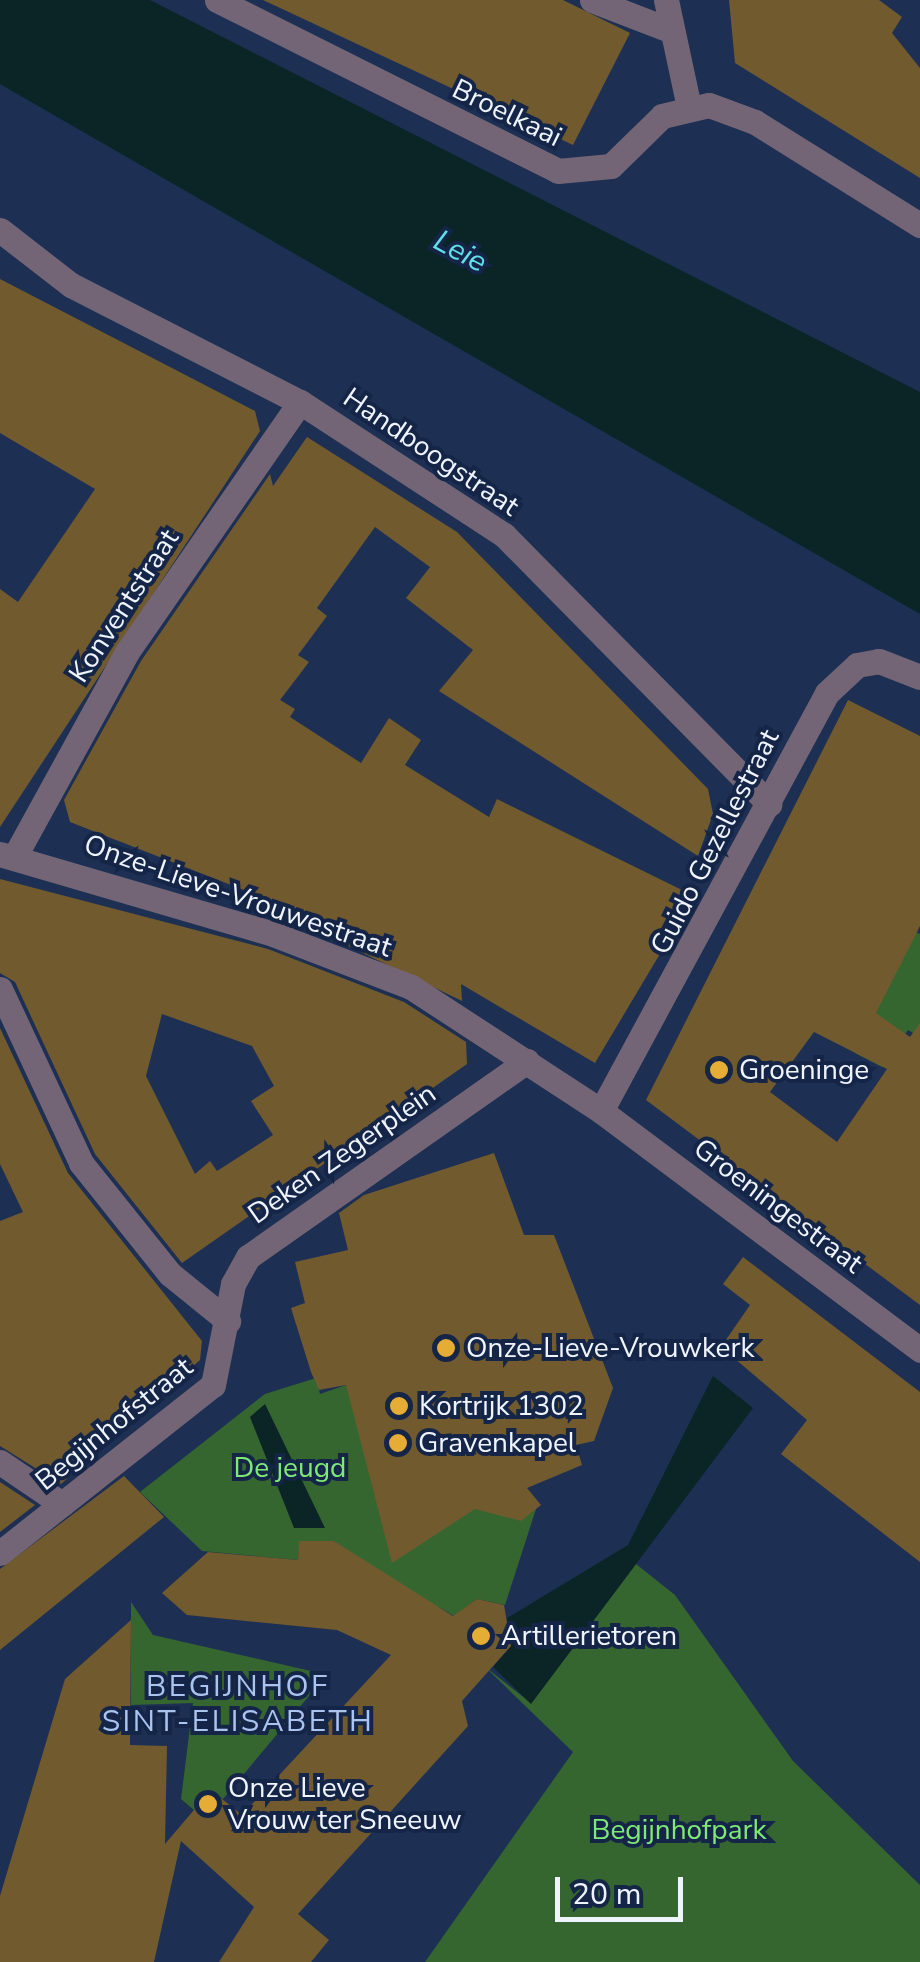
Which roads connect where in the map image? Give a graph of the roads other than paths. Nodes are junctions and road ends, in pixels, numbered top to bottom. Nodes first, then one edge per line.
1 (217, 0) edge
2 (592, 0) edge
3 (666, 0) edge
4 (666, 29) junction
5 (689, 106) junction
6 (920, 224) edge
7 (0, 230) edge
8 (300, 402) junction
9 (920, 677) edge
10 (768, 804) junction
11 (8, 854) edge
12 (0, 989) edge
13 (527, 1061) junction
14 (601, 1111) junction
15 (228, 1321) junction
16 (920, 1350) edge
17 (0, 1462) edge
18 (62, 1504) junction
19 (0, 1553) edge

1 - 5 street, Broelkaai
2 - 4 street
3 - 4 street
4 - 5 street
5 - 6 street
7 - 8 street, Handboogstraat
8 - 10 street, Handboogstraat
8 - 11 street, Konventstraat
9 - 10 street, Guido Gezellestraat
10 - 14 street, Guido Gezellestraat
11 - 13 street, Onze-Lieve-Vrouwestraat
12 - 15 street
13 - 14 street, Onze-Lieve-Vrouwestraat
13 - 15 street, Deken Zegerplein
14 - 16 street, Groeningestraat
15 - 18 street, Begijnhofstraat
17 - 18 street
18 - 19 street, Begijnhofstraat

